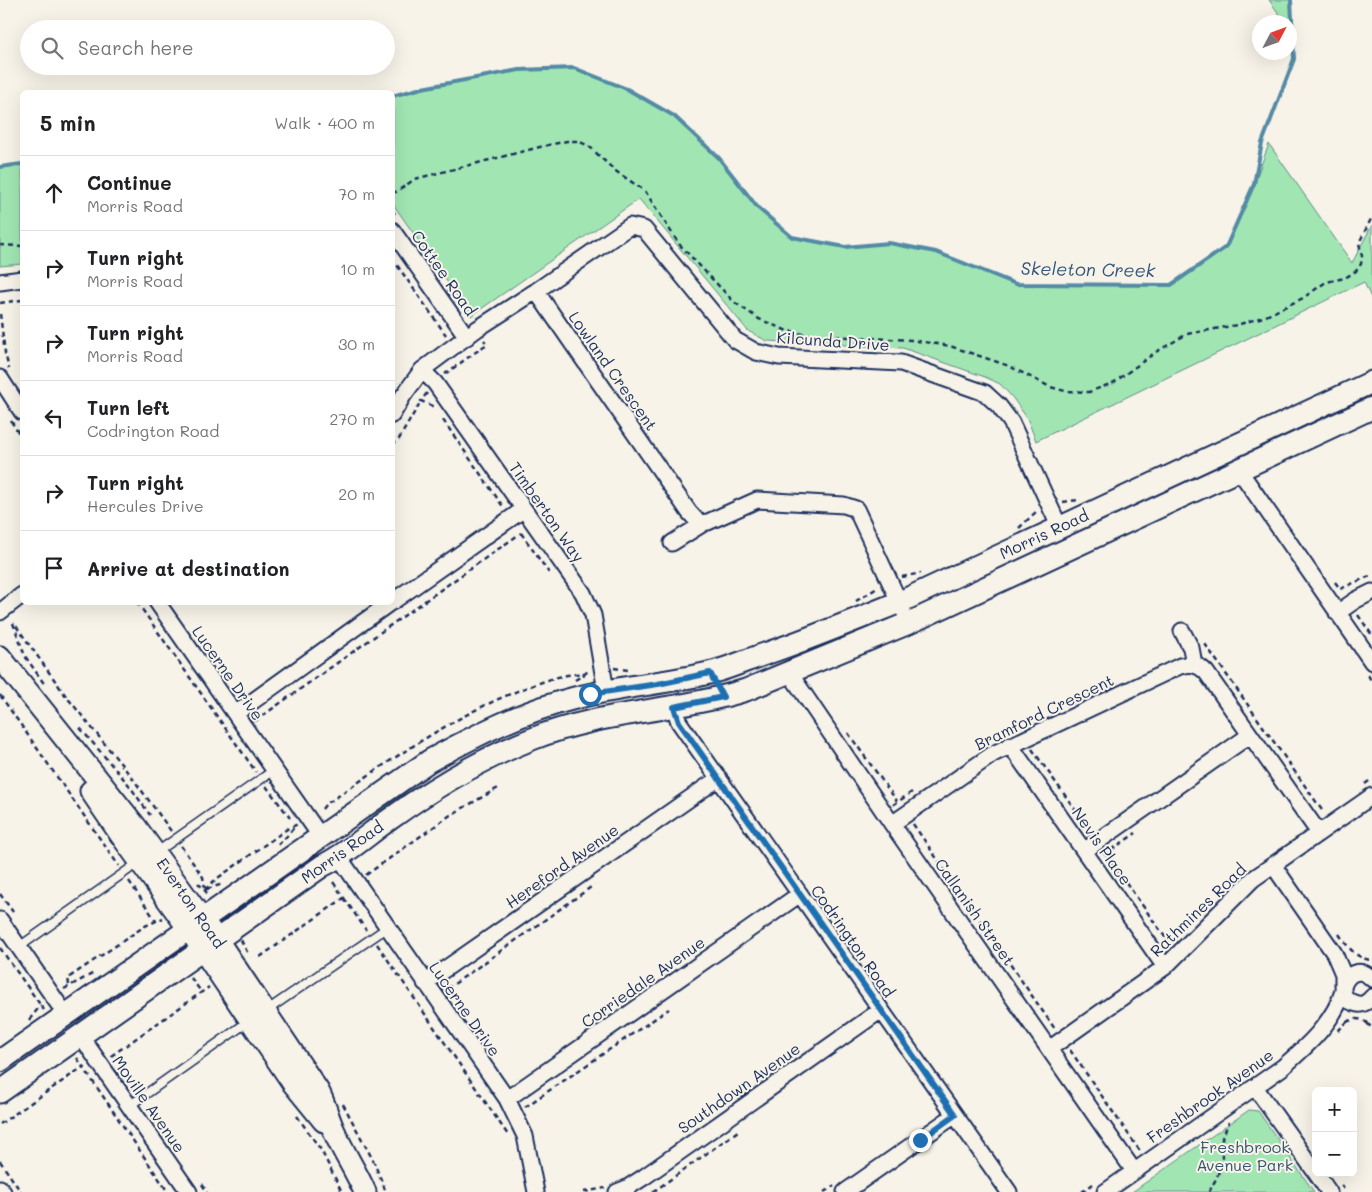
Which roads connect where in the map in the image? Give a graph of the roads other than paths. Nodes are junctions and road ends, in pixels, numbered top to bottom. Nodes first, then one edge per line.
1 (395, 234) edge
2 (20, 279) edge
3 (0, 282) edge
4 (536, 291) junction
5 (472, 333) junction
6 (422, 370) junction
7 (5, 376) edge
8 (1372, 382) edge
9 (20, 408) edge
10 (1372, 408) edge
11 (395, 410) edge
12 (1238, 470) junction
13 (524, 509) junction
14 (704, 522) junction
15 (1059, 526) junction
16 (672, 542) dead end
17 (1372, 592) edge
18 (20, 597) edge
19 (395, 600) edge
20 (900, 602) junction
21 (159, 605) edge
22 (388, 605) edge
23 (0, 612) edge
24 (1337, 613) junction
25 (909, 623) junction
26 (1182, 631) dead end
27 (0, 657) edge
28 (1372, 662) edge
29 (1194, 664) junction
30 (789, 672) junction
31 (710, 673) junction
32 (606, 691) junction
33 (723, 697) junction
34 (674, 707) junction
35 (235, 714) junction
36 (1250, 735) junction
37 (1010, 745) junction
38 (274, 770) junction
39 (719, 778) junction
40 (1372, 796) edge
41 (888, 818) junction
42 (1319, 833) junction
43 (321, 837) junction
44 (1088, 857) junction
45 (330, 862) junction
46 (140, 863) junction
47 (1273, 865) junction
48 (800, 894) junction
49 (0, 920) edge
50 (196, 924) junction
51 (388, 927) junction
52 (210, 945) junction
53 (19, 947) junction
54 (1334, 953) junction
55 (1166, 967) junction
56 (1367, 974) edge
57 (425, 983) junction
58 (1343, 989) junction
59 (1362, 1002) edge
60 (881, 1010) junction
61 (258, 1016) junction
62 (1370, 1018) edge
63 (60, 1020) junction
64 (1328, 1021) junction
65 (74, 1040) junction
66 (1049, 1049) junction
67 (0, 1062) edge
68 (1255, 1087) junction
69 (0, 1092) edge
70 (507, 1099) junction
71 (130, 1106) junction
72 (955, 1115) junction
73 (1312, 1167) edge
74 (1134, 1171) junction
75 (1319, 1177) edge
76 (0, 1188) edge
77 (2, 1192) edge
78 (189, 1192) edge
79 (365, 1192) edge
80 (536, 1192) edge
81 (617, 1192) edge
82 (845, 1192) edge
83 (1009, 1192) edge
84 (1105, 1192) edge
85 (1329, 1192) edge

1 - 5 street, Cottee Road
2 - 3 street
4 - 5 street
4 - 14 street, Lowland Crescent
4 - 15 street, Kilcunda Drive
5 - 6 street
6 - 11 street
6 - 13 street, Timberton Way
7 - 9 street
8 - 15 street, Morris Road
10 - 12 street, Morris Road
12 - 24 street
12 - 25 street, Morris Road
13 - 19 street
13 - 32 street, Timberton Way
14 - 16 street
14 - 20 street
15 - 20 street, Morris Road
17 - 24 street
18 - 23 street
20 - 25 street
20 - 31 street, Morris Road
21 - 35 street, Lucerne Drive
22 - 35 street
24 - 28 street
25 - 30 street, Morris Road
26 - 29 street
27 - 46 street, Everton Road
29 - 36 street
29 - 37 street, Bramford Crescent
30 - 33 street, Morris Road
30 - 41 street, Callanish Street
31 - 32 street, Morris Road
31 - 33 street
32 - 43 street, Morris Road
33 - 34 street, Morris Road
34 - 39 street, Codrington Road
34 - 45 street, Morris Road
35 - 38 street, Lucerne Drive
36 - 42 street
36 - 44 street
37 - 41 street, Bramford Crescent
37 - 44 street, Nevis Place
38 - 43 street, Lucerne Drive
38 - 46 lane
39 - 48 street, Codrington Road
39 - 57 street, Hereford Avenue
40 - 42 street, Rathmines Road
41 - 66 street, Callanish Street
42 - 47 street, Rathmines Road
43 - 50 street, Morris Road
44 - 55 street, Nevis Place
45 - 51 street, Lucerne Drive
45 - 52 street, Morris Road
46 - 50 street, Everton Road
46 - 53 lane
47 - 54 street
47 - 55 street, Rathmines Road
48 - 60 street, Codrington Road
48 - 70 street, Corriedale Avenue
49 - 53 street
50 - 52 street, Everton Road
50 - 63 street, Morris Road
51 - 57 street, Lucerne Drive
51 - 61 lane
52 - 61 street, Everton Road
52 - 65 street, Morris Road
53 - 63 street
54 - 56 street
54 - 58 street
55 - 66 street, Rathmines Road
56 - 58 street
57 - 70 street, Lucerne Drive
58 - 59 street
58 - 64 street, Freshbrook Avenue
59 - 62 street
59 - 64 street, Freshbrook Avenue
60 - 72 street, Codrington Road
60 - 81 street, Southdown Avenue
61 - 71 lane
61 - 79 street, Everton Road
63 - 67 street, Morris Road
64 - 68 street, Freshbrook Avenue
65 - 69 street, Morris Road
65 - 71 street, Moville Avenue
66 - 74 street, Callanish Street
68 - 73 street
68 - 74 street, Freshbrook Avenue
70 - 80 street, Lucerne Drive
71 - 78 street, Moville Avenue
72 - 82 street
72 - 83 street, Codrington Road
74 - 84 street, Freshbrook Avenue
75 - 85 street
76 - 77 street

